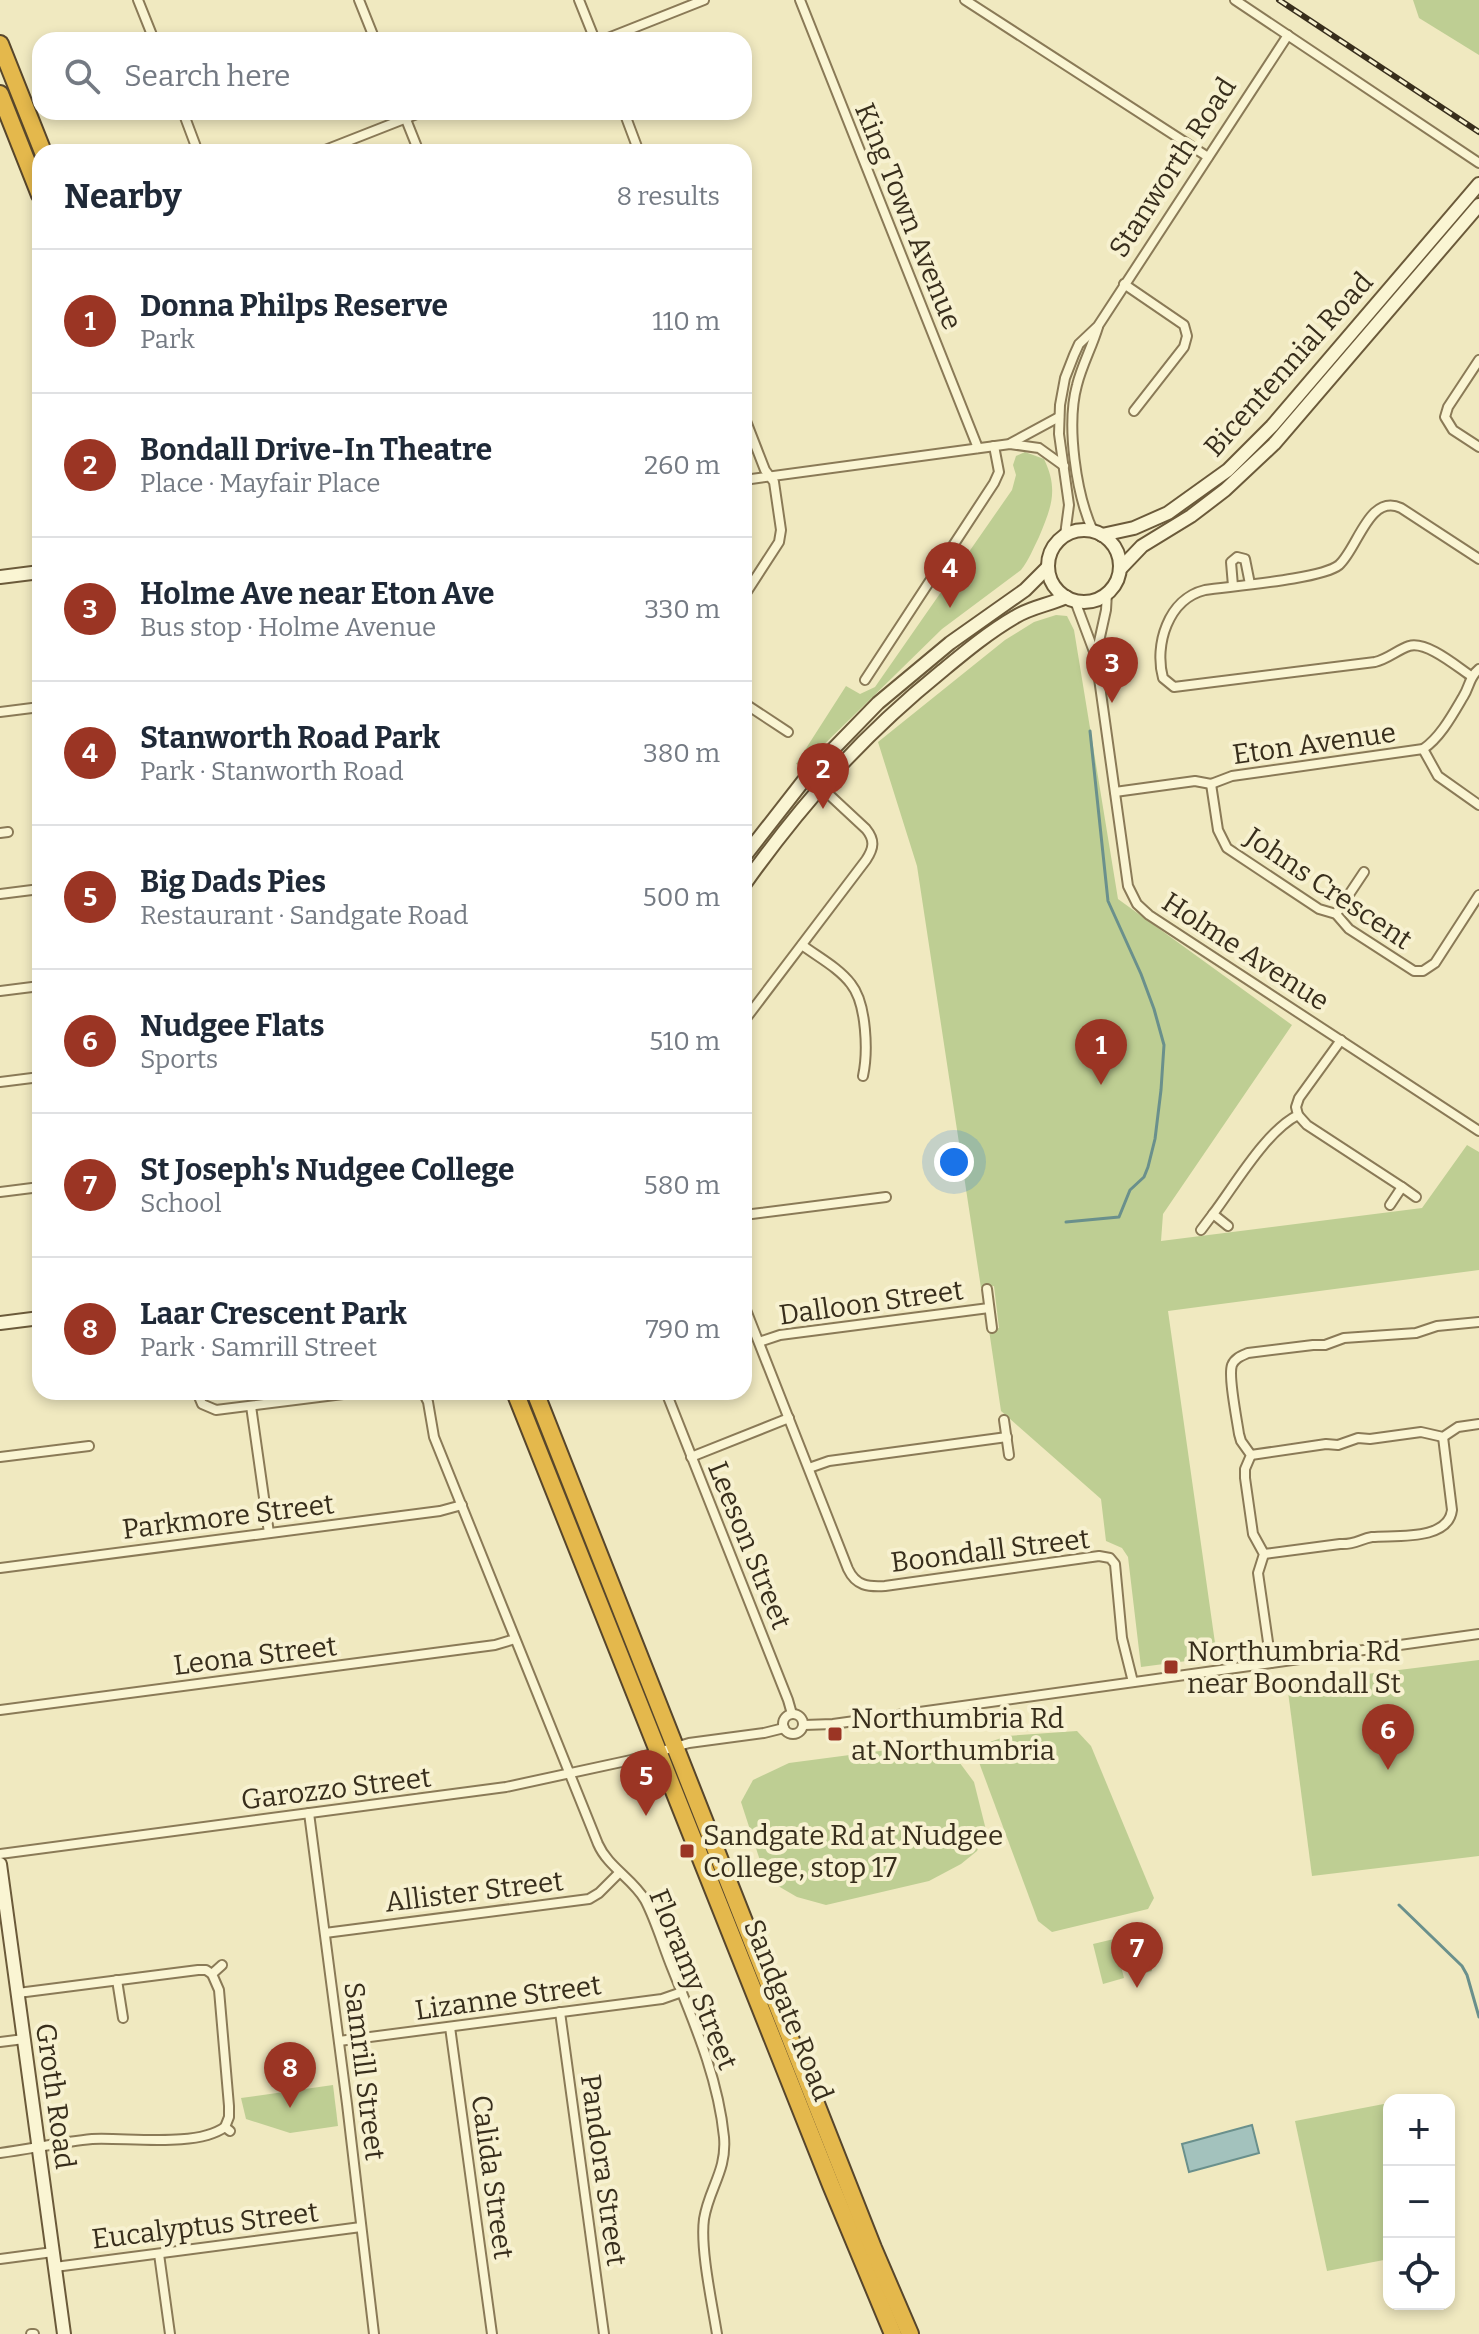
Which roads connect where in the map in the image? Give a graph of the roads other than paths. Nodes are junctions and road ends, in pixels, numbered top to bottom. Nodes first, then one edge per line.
1 (138, 0) edge
2 (359, 0) edge
3 (579, 0) edge
4 (704, 0) edge
5 (800, 0) edge
6 (965, 0) edge
7 (1235, 0) edge
8 (151, 32) edge
9 (372, 32) edge
10 (592, 32) edge
11 (623, 32) edge
12 (1288, 35) junction
13 (0, 44) edge
14 (0, 94) edge
15 (186, 120) edge
16 (393, 120) edge
17 (406, 120) edge
18 (627, 120) edge
19 (40, 144) edge
20 (195, 144) edge
21 (338, 144) edge
22 (416, 144) edge
23 (636, 144) edge
24 (1208, 157) junction
25 (1477, 162) edge
26 (32, 175) edge
27 (1478, 185) edge
28 (1479, 205) edge
29 (1124, 284) junction
30 (1098, 326) junction
31 (1479, 360) edge
32 (1134, 411) dead end
33 (1059, 417) junction
34 (752, 435) edge
35 (1010, 444) junction
36 (994, 446) junction
37 (1479, 447) edge
38 (978, 448) junction
39 (1064, 466) junction
40 (770, 477) junction
41 (752, 479) edge
42 (1098, 533) junction
43 (1065, 535) junction
44 (1479, 559) edge
45 (1048, 567) junction
46 (1120, 569) junction
47 (32, 573) edge
48 (0, 577) edge
49 (752, 584) edge
50 (1250, 584) junction
51 (1233, 586) junction
52 (1107, 593) junction
53 (1071, 599) junction
54 (1096, 657) junction
55 (1479, 669) edge
56 (1471, 676) junction
57 (865, 680) dead end
58 (32, 708) edge
59 (752, 708) edge
60 (0, 712) edge
61 (788, 732) dead end
62 (1423, 749) junction
63 (808, 775) junction
64 (1211, 784) junction
65 (821, 785) junction
66 (1115, 792) junction
67 (1479, 805) edge
68 (752, 847) edge
69 (1364, 872) dead end
70 (752, 874) edge
71 (32, 890) edge
72 (0, 894) edge
73 (1479, 895) edge
74 (1336, 914) junction
75 (802, 945) junction
76 (32, 987) edge
77 (0, 991) edge
78 (752, 1011) edge
79 (1341, 1040) junction
80 (863, 1076) dead end
81 (32, 1078) edge
82 (0, 1082) edge
83 (1298, 1115) junction
84 (1479, 1131) edge
85 (1402, 1187) junction
86 (32, 1188) edge
87 (0, 1192) edge
88 (886, 1197) dead end
89 (1416, 1197) dead end
90 (1390, 1205) dead end
91 (752, 1214) edge
92 (1213, 1214) junction
93 (1228, 1226) dead end
94 (1201, 1230) dead end
95 (987, 1289) dead end
96 (989, 1308) junction
97 (32, 1319) edge
98 (1479, 1322) edge
99 (0, 1323) edge
100 (752, 1325) edge
101 (992, 1328) dead end
102 (759, 1342) junction
103 (200, 1400) edge
104 (297, 1400) edge
105 (426, 1400) edge
106 (518, 1400) edge
107 (538, 1400) edge
108 (669, 1400) edge
109 (251, 1406) junction
110 (789, 1418) junction
111 (1004, 1420) dead end
112 (1479, 1424) edge
113 (1007, 1437) junction
114 (1443, 1437) junction
115 (89, 1446) dead end
116 (1009, 1455) dead end
117 (1251, 1455) junction
118 (0, 1457) edge
119 (691, 1457) junction
120 (809, 1468) junction
121 (462, 1505) junction
122 (269, 1533) junction
123 (1264, 1554) junction
124 (0, 1568) edge
125 (1479, 1634) edge
126 (515, 1639) junction
127 (1271, 1663) junction
128 (1133, 1682) junction
129 (0, 1710) edge
130 (792, 1714) junction
131 (804, 1725) junction
132 (784, 1728) junction
133 (666, 1749) junction
134 (570, 1774) junction
135 (309, 1813) junction
136 (0, 1854) edge
137 (0, 1864) edge
138 (619, 1873) junction
139 (325, 1933) junction
140 (222, 1965) dead end
141 (212, 1974) junction
142 (117, 1980) junction
143 (682, 1992) junction
144 (18, 1993) junction
145 (560, 2012) junction
146 (123, 2018) dead end
147 (450, 2027) junction
148 (24, 2039) junction
149 (339, 2041) junction
150 (0, 2042) edge
151 (39, 2147) junction
152 (0, 2153) edge
153 (361, 2227) junction
154 (53, 2252) junction
155 (159, 2254) junction
156 (0, 2259) edge
157 (55, 2267) junction
158 (64, 2334) edge
159 (170, 2334) edge
160 (374, 2334) edge
161 (492, 2334) edge
162 (604, 2334) edge
163 (717, 2334) edge
164 (893, 2334) edge
165 (910, 2334) edge

1 - 8 street
2 - 9 street
3 - 10 street
4 - 11 street
5 - 38 street, King Town Avenue
6 - 24 street
7 - 12 street
12 - 24 street, Stanworth Road
12 - 25 street
13 - 19 highway
14 - 26 highway
15 - 20 street
16 - 21 street
17 - 22 street
18 - 23 street
24 - 29 street, Stanworth Road
27 - 42 main road, Bicentennial Road
28 - 46 main road, Bicentennial Road
29 - 30 street, Stanworth Road
29 - 32 street
30 - 33 street, Stanworth Road
30 - 42 street, Stanworth Road
31 - 37 street
33 - 35 street
33 - 39 street, Stanworth Road
34 - 40 street
35 - 36 street
35 - 39 street
36 - 38 street
36 - 57 street
38 - 40 street
39 - 43 street, Stanworth Road
40 - 41 street
40 - 49 street
42 - 43 main road
42 - 46 main road
43 - 45 main road
44 - 50 street
45 - 53 main road
45 - 63 main road
46 - 52 main road
47 - 48 main road
50 - 51 street
50 - 51 street
51 - 56 street
52 - 53 main road
52 - 54 street, Holme Avenue
53 - 54 street, Holme Avenue
53 - 65 main road
54 - 66 street, Holme Avenue
55 - 56 street, Eton Avenue
56 - 62 street, Eton Avenue
58 - 60 street
59 - 61 street
62 - 64 street, Eton Avenue
62 - 67 street
63 - 65 street
63 - 68 main road
64 - 66 street, Eton Avenue
64 - 74 street, Johns Crescent
65 - 70 main road
65 - 75 street
66 - 79 street, Holme Avenue
69 - 74 street
71 - 72 street
73 - 74 street, Johns Crescent
75 - 78 street
75 - 80 street
76 - 77 street
79 - 83 street
79 - 84 street, Holme Avenue
81 - 82 street
83 - 85 street
83 - 92 street
85 - 89 street
85 - 90 street
86 - 87 street
88 - 91 street
92 - 93 street
92 - 94 street
95 - 96 street, Dalloon Street
96 - 101 street, Dalloon Street
96 - 102 street, Dalloon Street
97 - 99 main road
98 - 117 street
100 - 102 street, Boondall Street
102 - 110 street, Boondall Street
103 - 109 street
104 - 109 street
105 - 121 street, Floramy Street
106 - 133 highway, Sandgate Road
107 - 133 highway, Sandgate Road
108 - 119 street, Leeson Street
109 - 122 street
110 - 119 street
110 - 120 street, Boondall Street
111 - 113 street
112 - 114 street
113 - 116 street
113 - 120 street
114 - 117 street
114 - 123 street
115 - 118 street
117 - 123 street
119 - 130 street, Leeson Street
120 - 128 street, Boondall Street
121 - 122 street, Parkmore Street
121 - 126 street, Floramy Street
122 - 124 street, Parkmore Street
123 - 127 street
125 - 127 street
126 - 129 street, Leona Street
126 - 134 street, Floramy Street
127 - 128 street
128 - 131 street
130 - 131 street
130 - 132 street
131 - 132 street
132 - 133 street, Garozzo Street
133 - 134 street, Garozzo Street
133 - 164 highway, Sandgate Road
133 - 165 highway, Sandgate Road
134 - 135 street, Garozzo Street
134 - 138 street, Floramy Street
135 - 136 street, Garozzo Street
135 - 139 street, Samrill Street
137 - 144 main road, Groth Road
138 - 139 street, Allister Street
138 - 143 street, Floramy Street
139 - 149 street, Samrill Street
140 - 141 street
141 - 142 street
141 - 151 street
142 - 144 street
142 - 146 street
143 - 145 street, Lizanne Street
143 - 163 street, Floramy Street
144 - 148 main road, Groth Road
145 - 147 street, Lizanne Street
145 - 162 street, Pandora Street
147 - 149 street, Lizanne Street
147 - 161 street, Calida Street
148 - 150 street
148 - 151 main road, Groth Road
149 - 153 street, Samrill Street
151 - 152 street
151 - 154 main road, Groth Road
153 - 155 street, Eucalyptus Street
153 - 160 street, Samrill Street
154 - 156 street
154 - 157 main road, Groth Road
155 - 157 street, Eucalyptus Street
155 - 159 street
157 - 158 main road, Groth Road

